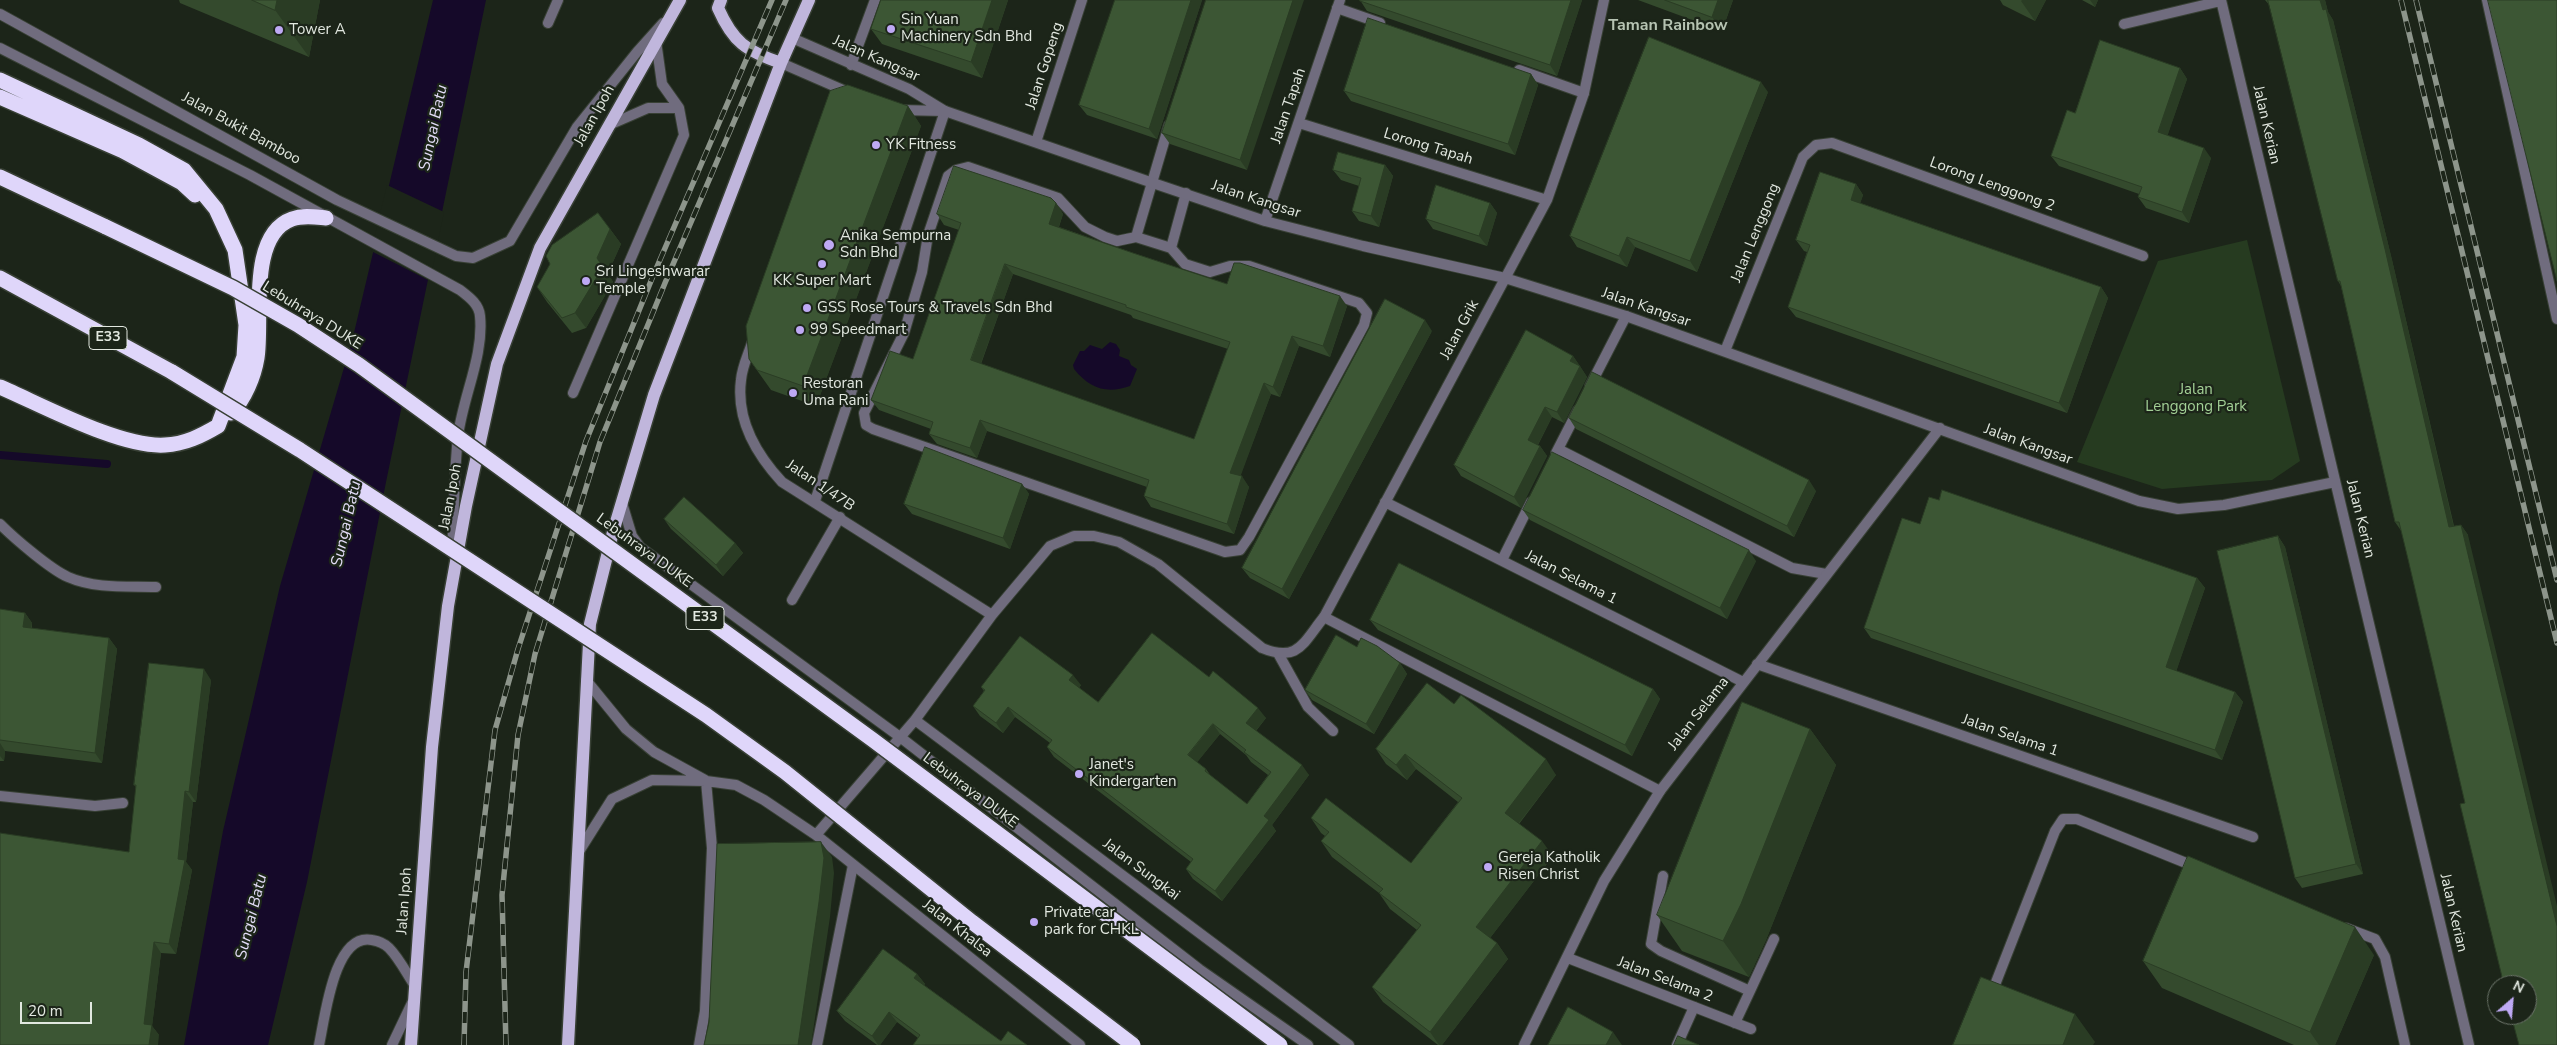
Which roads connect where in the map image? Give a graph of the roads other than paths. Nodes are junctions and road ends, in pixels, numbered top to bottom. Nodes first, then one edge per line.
1 (558, 0) edge
2 (680, 0) edge
3 (721, 0) edge
4 (809, 0) edge
5 (875, 0) edge
6 (1082, 0) edge
7 (1604, 0) edge
8 (2487, 0) edge
9 (2221, 1) edge
10 (1338, 4) edge
11 (672, 13) junction
12 (0, 14) edge
13 (548, 23) dead end
14 (2124, 24) dead end
15 (1392, 27) edge
16 (792, 38) junction
17 (656, 41) junction
18 (0, 48) edge
19 (780, 63) junction
20 (851, 65) junction
21 (1511, 68) edge
22 (0, 80) edge
23 (1584, 93) junction
24 (858, 96) edge
25 (0, 98) edge
26 (679, 108) junction
27 (892, 108) edge
28 (946, 111) junction
29 (1171, 118) edge
30 (1299, 122) junction
31 (609, 125) junction
32 (1036, 142) junction
33 (1832, 143) joint
34 (0, 177) edge
35 (1150, 182) junction
36 (1186, 193) junction
37 (1547, 200) junction
38 (326, 218) junction
39 (1265, 221) junction
40 (1136, 237) junction
41 (1171, 248) junction
42 (235, 250) junction
43 (2143, 256) dead end
44 (0, 278) edge
45 (1505, 278) junction
46 (1626, 316) junction
47 (2557, 319) edge
48 (755, 336) edge
49 (1725, 351) junction
50 (0, 387) edge
51 (573, 393) dead end
52 (218, 426) junction
53 (1940, 428) junction
54 (1558, 449) junction
55 (1550, 466) edge
56 (2335, 482) junction
57 (1536, 491) edge
58 (815, 501) junction
59 (622, 502) junction
60 (1385, 502) junction
61 (840, 517) junction
62 (0, 524) edge
63 (1502, 560) junction
64 (1826, 574) junction
65 (156, 587) dead end
66 (450, 593) junction
67 (792, 600) dead end
68 (992, 615) junction
69 (1324, 617) junction
70 (1279, 655) junction
71 (1757, 664) junction
72 (586, 680) junction
73 (1743, 682) junction
74 (914, 720) junction
75 (1333, 731) dead end
76 (900, 737) junction
77 (706, 781) junction
78 (1660, 791) junction
79 (0, 796) edge
80 (123, 803) dead end
81 (816, 835) junction
82 (2253, 838) dead end
83 (577, 854) junction
84 (853, 865) junction
85 (2203, 870) edge
86 (1663, 876) dead end
87 (2338, 924) edge
88 (1774, 939) dead end
89 (1568, 958) junction
90 (1750, 991) junction
91 (415, 992) junction
92 (1694, 1007) junction
93 (1985, 1009) edge
94 (1735, 1023) junction
95 (1751, 1029) dead end
96 (319, 1045) edge
97 (392, 1045) edge
98 (411, 1045) edge
99 (568, 1045) edge
100 (699, 1045) edge
101 (816, 1045) edge
102 (1080, 1045) edge
103 (1132, 1045) edge
104 (1280, 1045) edge
105 (1308, 1045) edge
106 (1349, 1045) edge
107 (1524, 1045) edge
108 (1677, 1045) edge
109 (2405, 1045) edge
110 (2469, 1045) edge

1 - 13 street
2 - 11 main road, Jalan Ipoh
3 - 19 main road
4 - 16 main road
5 - 20 street
6 - 32 street, Jalan Gopeng
7 - 23 street, Jalan Grik
8 - 47 street
9 - 14 street
9 - 56 street, Jalan Kerian
10 - 15 street
10 - 30 street, Jalan Tapah
11 - 12 street, Jalan Bukit Bamboo
11 - 17 main road, Jalan Ipoh
16 - 19 main road
16 - 20 street, Jalan Kangsar
17 - 26 street
17 - 31 main road, Jalan Ipoh
18 - 38 street
19 - 24 street
19 - 59 main road
20 - 28 street, Jalan Kangsar
21 - 23 street
22 - 42 highway
23 - 37 street, Jalan Grik
25 - 42 highway
26 - 31 street
26 - 51 street
27 - 28 street, Jalan Kangsar
28 - 32 street, Jalan Kangsar
28 - 58 street
29 - 35 street
30 - 37 street, Lorong Tapah
30 - 39 street, Jalan Tapah
31 - 66 main road, Jalan Ipoh
32 - 35 street, Jalan Kangsar
33 - 43 street, Lorong Lenggong 2
33 - 49 street, Jalan Lenggong
34 - 104 highway, Lebuhraya DUKE / E33, bridge
35 - 36 street, Jalan Kangsar
35 - 40 street
36 - 39 street, Jalan Kangsar
36 - 41 street
37 - 45 street, Jalan Grik
38 - 52 highway
38 - 66 street
39 - 45 street, Jalan Kangsar
40 - 41 street
40 - 41 street
42 - 52 highway
44 - 103 highway, E33, bridge
45 - 46 street, Jalan Kangsar
45 - 60 street, Jalan Grik
46 - 49 street, Jalan Kangsar
46 - 54 street
48 - 58 street, Jalan 1/47B
49 - 53 street, Jalan Kangsar
50 - 52 highway
53 - 56 street, Jalan Kangsar
53 - 64 street, Jalan Selama
54 - 55 street
54 - 64 street
56 - 110 street, Jalan Kerian
57 - 63 street
58 - 61 street, Jalan 1/47B
59 - 72 main road
59 - 76 street
60 - 63 street, Jalan Selama 1
60 - 69 street, Jalan Grik
61 - 67 street
61 - 68 street, Jalan 1/47B
62 - 65 street
63 - 73 street, Jalan Selama 1
64 - 71 street, Jalan Selama
66 - 91 main road, Jalan Ipoh
68 - 70 street
68 - 74 street
69 - 70 street, Jalan Grik
69 - 78 street
70 - 75 street
71 - 73 street, Jalan Selama
71 - 82 street, Jalan Selama 1
72 - 77 street, Jalan Khalsa
72 - 83 main road
73 - 78 street, Jalan Selama
74 - 76 street
74 - 106 street, Jalan Sungkai
76 - 81 street
76 - 105 street
77 - 81 street, Jalan Khalsa
77 - 83 street, Jalan Khalsa
77 - 100 street
78 - 89 street, Jalan Selama
79 - 80 street
81 - 84 street, Jalan Khalsa
83 - 99 main road
84 - 101 street
84 - 102 street, Jalan Khalsa
85 - 93 street
86 - 90 street
87 - 109 street
88 - 90 street
89 - 92 street, Jalan Selama 2
89 - 107 street, Jalan Selama
90 - 94 street
91 - 96 street
91 - 97 street
91 - 98 main road, Jalan Ipoh
92 - 94 street, Jalan Selama 2
92 - 108 street
94 - 95 street, Jalan Selama 2

